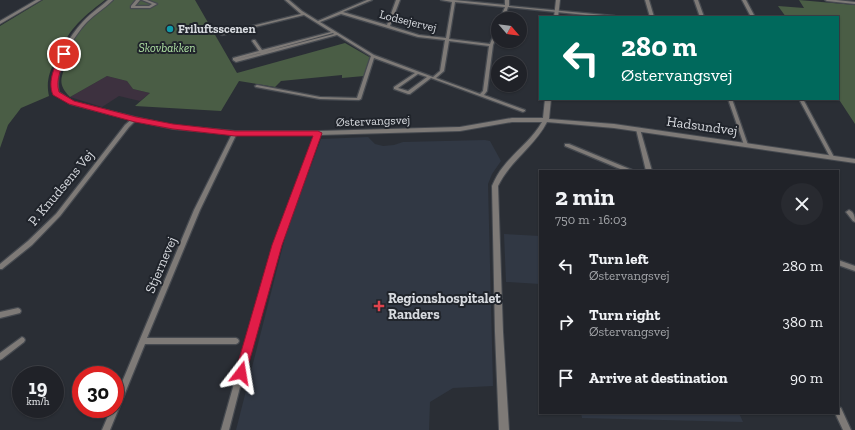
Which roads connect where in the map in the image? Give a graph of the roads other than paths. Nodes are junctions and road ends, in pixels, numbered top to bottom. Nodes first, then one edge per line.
1 (39, 0) edge
2 (111, 0) edge
3 (138, 0) edge
4 (144, 0) edge
5 (296, 0) edge
6 (370, 0) edge
7 (398, 0) edge
8 (443, 0) edge
9 (507, 0) edge
10 (558, 0) edge
11 (647, 0) edge
12 (696, 0) edge
13 (744, 0) edge
14 (827, 0) edge
15 (836, 0) edge
16 (288, 1) edge
17 (454, 1) junction
18 (855, 3) edge
19 (507, 6) junction
20 (556, 11) junction
21 (505, 12) edge
22 (342, 13) junction
23 (304, 14) junction
24 (556, 16) edge
25 (603, 16) edge
26 (652, 16) edge
27 (702, 16) edge
28 (752, 16) edge
29 (318, 22) junction
30 (0, 23) edge
31 (388, 27) junction
32 (335, 33) junction
33 (222, 34) dead end
34 (447, 40) junction
35 (254, 41) dead end
36 (491, 46) joint
37 (262, 53) junction
38 (373, 56) junction
39 (417, 72) junction
40 (432, 78) junction
41 (257, 86) dead end
42 (481, 96) junction
43 (548, 100) edge
44 (730, 100) edge
45 (802, 100) edge
46 (523, 111) dead end
47 (135, 119) junction
48 (545, 120) junction
49 (638, 129) junction
50 (235, 133) junction
51 (318, 133) junction
52 (567, 145) dead end
53 (746, 145) junction
54 (832, 157) junction
55 (855, 160) edge
56 (628, 170) edge
57 (649, 170) edge
58 (849, 212) dead end
59 (855, 220) edge
60 (839, 262) edge
61 (0, 267) edge
62 (855, 269) edge
63 (18, 311) dead end
64 (0, 316) edge
65 (22, 340) dead end
66 (143, 341) junction
67 (236, 341) dead end
68 (0, 357) edge
69 (124, 387) edge
70 (839, 413) edge
71 (111, 418) edge
72 (106, 430) edge
73 (225, 430) edge
74 (504, 430) edge
75 (847, 430) edge

1 - 30 street
2 - 47 street, Østervangsvej
3 - 4 street
5 - 16 street
6 - 22 street
7 - 31 street
8 - 17 street
9 - 19 street
10 - 20 street
11 - 26 street
12 - 27 street
13 - 28 street
14 - 15 street
15 - 18 street
16 - 23 street
17 - 19 street
17 - 34 street
19 - 20 street
19 - 21 street
20 - 24 street
20 - 25 street
22 - 29 street
22 - 31 street, Lodsejervej
23 - 29 street
23 - 33 street
29 - 32 street
31 - 34 street, Lodsejervej
32 - 37 street
32 - 38 street
34 - 36 street, Lodsejervej
34 - 40 street
35 - 37 street
36 - 42 street
37 - 37 street
38 - 39 street
38 - 41 street
39 - 40 street
39 - 40 street
40 - 42 street
42 - 46 street
43 - 48 street
44 - 53 street
45 - 54 street
47 - 50 street, Østervangsvej
47 - 61 street, P. Knudsens Vej
48 - 49 street, Hadsundvej
48 - 51 street, Østervangsvej
48 - 74 street
49 - 53 street, Hadsundvej
49 - 57 street
50 - 51 street, Østervangsvej
50 - 66 street, Stjernevej
51 - 73 street
52 - 56 street
53 - 54 street, Hadsundvej
54 - 55 street, Hadsundvej
58 - 59 street
60 - 62 street
63 - 64 street
65 - 68 street
66 - 67 street
66 - 69 street, Stjernevej
70 - 75 street
71 - 72 street, Stjernevej

